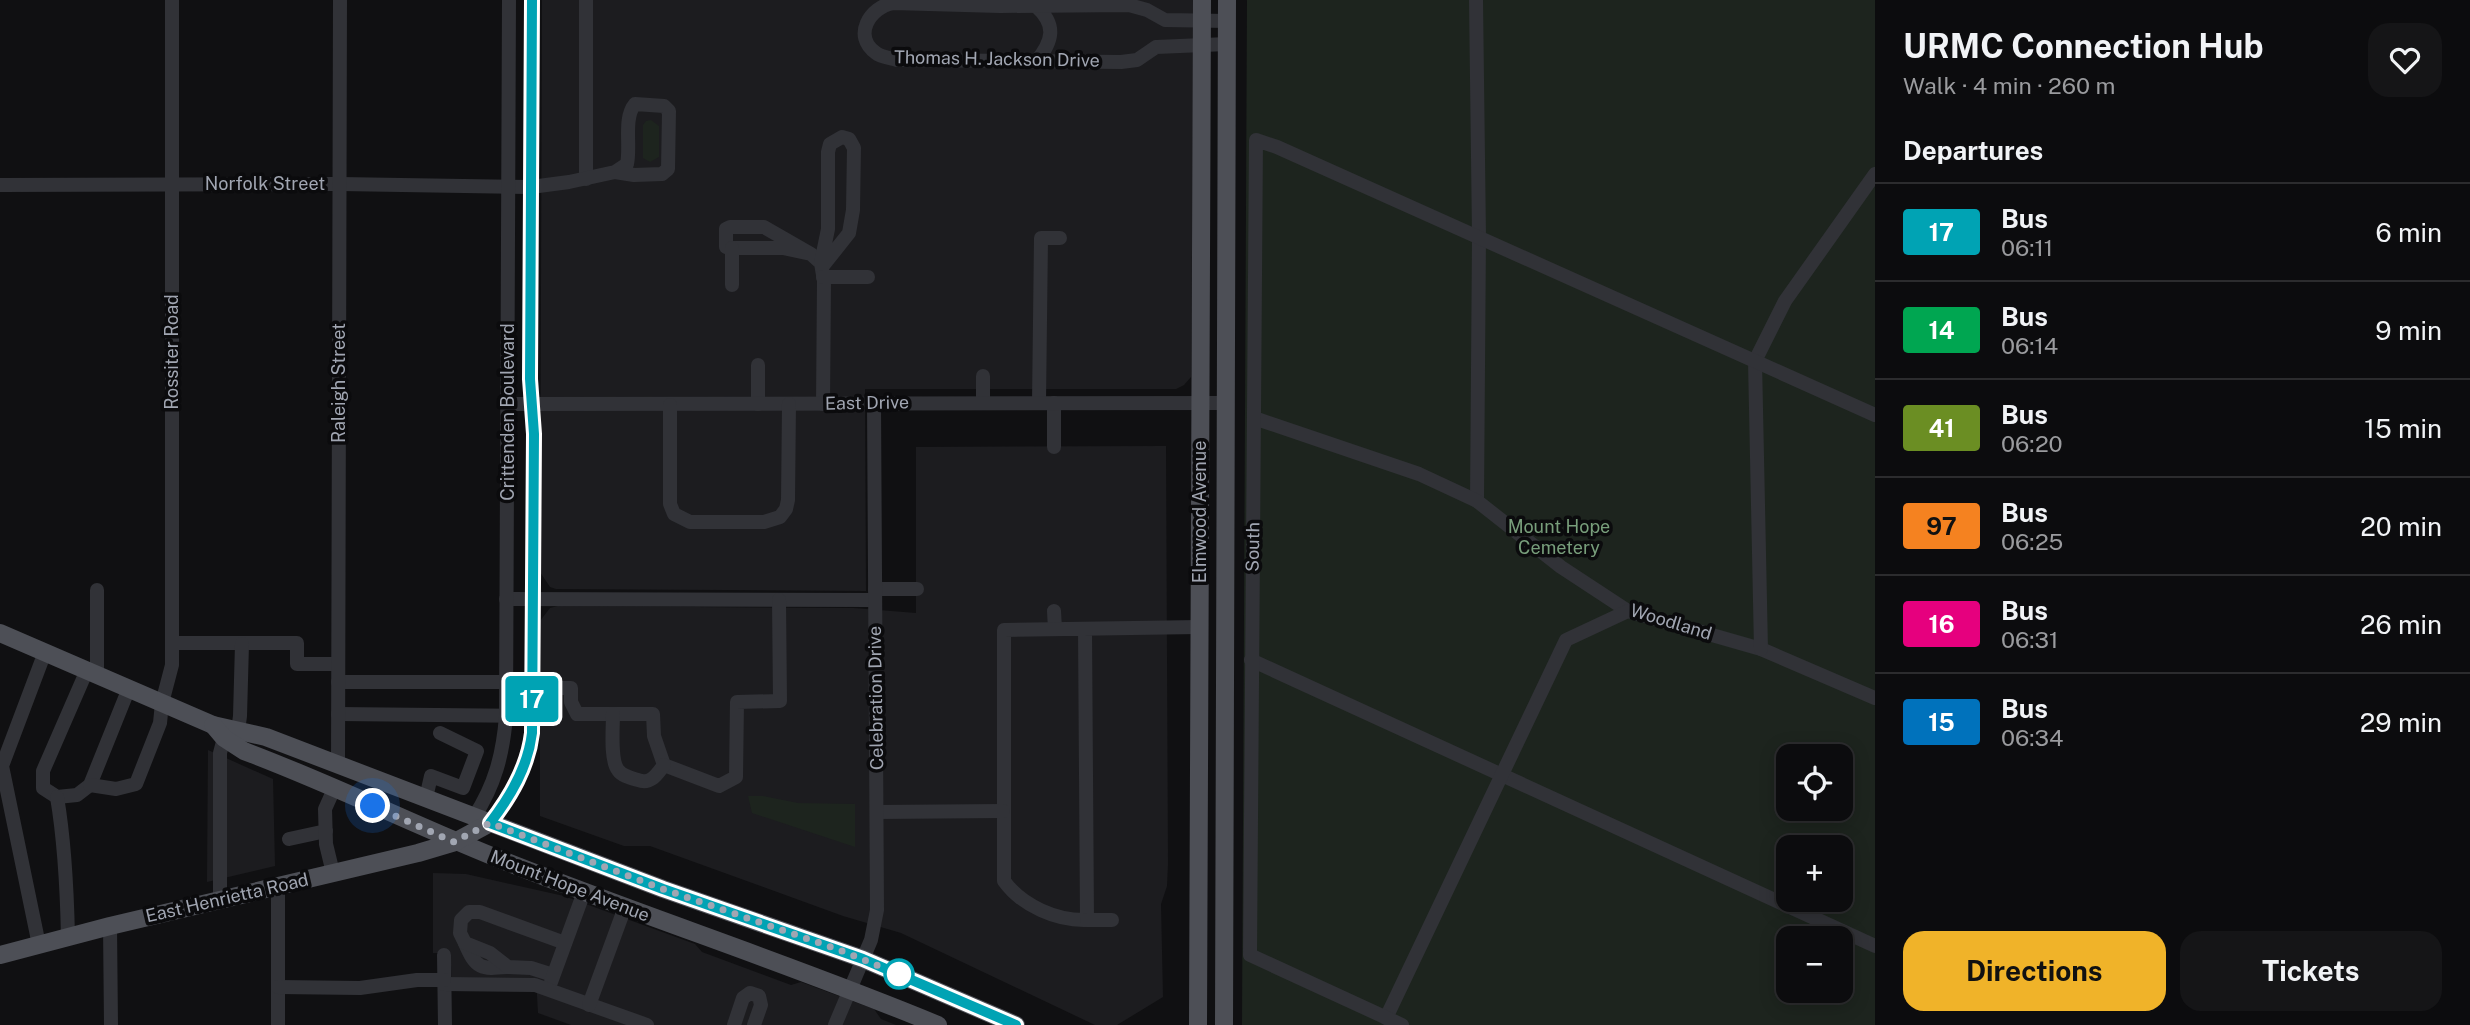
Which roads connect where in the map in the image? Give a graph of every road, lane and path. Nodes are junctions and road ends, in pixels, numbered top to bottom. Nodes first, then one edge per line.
1 (172, 0) edge
2 (340, 0) edge
3 (509, 0) edge
4 (532, 0) edge
5 (586, 0) edge
6 (1202, 0) edge
7 (1227, 0) edge
8 (1476, 0) edge
9 (1113, 2) edge
10 (1152, 5) edge
11 (1036, 6) junction
12 (1202, 21) junction
13 (1227, 21) junction
14 (1202, 44) junction
15 (1227, 44) junction
16 (1036, 62) junction
17 (615, 172) junction
18 (1875, 174) edge
19 (586, 179) junction
20 (172, 184) junction
21 (340, 184) junction
22 (0, 185) edge
23 (509, 187) junction
24 (531, 187) junction
25 (1479, 236) junction
26 (1060, 238) dead end
27 (732, 248) junction
28 (819, 265) junction
29 (868, 277) dead end
30 (732, 285) dead end
31 (1755, 361) junction
32 (758, 365) dead end
33 (983, 376) dead end
34 (874, 403) junction
35 (983, 403) junction
36 (1046, 403) junction
37 (1200, 403) junction
38 (1226, 403) junction
39 (508, 404) junction
40 (532, 404) junction
41 (758, 404) junction
42 (789, 404) junction
43 (823, 404) junction
44 (670, 405) junction
45 (1875, 415) edge
46 (1254, 418) junction
47 (1054, 447) dead end
48 (1477, 500) junction
49 (917, 589) dead end
50 (97, 590) dead end
51 (875, 595) junction
52 (506, 599) junction
53 (533, 600) junction
54 (779, 600) junction
55 (1054, 611) dead end
56 (1628, 611) junction
57 (1199, 627) junction
58 (1055, 629) junction
59 (1085, 629) junction
60 (0, 633) edge
61 (173, 643) junction
62 (242, 644) junction
63 (1761, 649) junction
64 (45, 652) junction
65 (1251, 660) junction
66 (338, 664) junction
67 (92, 672) junction
68 (338, 682) junction
69 (506, 682) junction
70 (129, 688) junction
71 (532, 688) junction
72 (1875, 698) edge
73 (162, 703) junction
74 (338, 714) junction
75 (613, 714) junction
76 (506, 716) junction
77 (532, 716) junction
78 (7, 731) edge
79 (225, 731) junction
80 (440, 733) dead end
81 (1, 763) edge
82 (664, 765) junction
83 (338, 766) junction
84 (1501, 775) junction
85 (90, 785) junction
86 (334, 789) junction
87 (57, 797) junction
88 (426, 799) junction
89 (1003, 811) junction
90 (877, 812) junction
91 (482, 820) junction
92 (326, 831) junction
93 (289, 839) dead end
94 (454, 842) junction
95 (333, 873) junction
96 (278, 887) junction
97 (584, 892) junction
98 (220, 901) junction
99 (625, 906) junction
100 (1087, 920) junction
101 (1112, 920) dead end
102 (110, 926) junction
103 (68, 937) junction
104 (565, 943) junction
105 (39, 945) junction
106 (1875, 946) edge
107 (0, 955) edge
108 (444, 955) dead end
109 (863, 959) junction
110 (553, 975) junction
111 (444, 982) junction
112 (278, 987) junction
113 (851, 989) junction
114 (548, 990) junction
115 (589, 1005) junction
116 (1386, 1018) junction
117 (111, 1025) edge
118 (278, 1025) edge
119 (445, 1025) edge
120 (647, 1025) edge
121 (734, 1025) edge
122 (754, 1025) edge
123 (835, 1025) edge
124 (938, 1025) edge
125 (1016, 1025) edge
126 (1198, 1025) edge
127 (1224, 1025) edge
128 (1402, 1025) edge

1 - 20 street, Rossiter Road
2 - 21 street, Raleigh Street
3 - 23 street, Crittenden Boulevard
4 - 24 street, Crittenden Boulevard
5 - 19 street
6 - 12 main road, Elmwood Avenue
7 - 13 main road, Elmwood Avenue
8 - 25 street
9 - 10 street, Thomas H. Jackson Drive
9 - 11 street, Thomas H. Jackson Drive
10 - 12 street, Thomas H. Jackson Drive
11 - 16 street
11 - 16 street, Thomas H. Jackson Drive
12 - 13 street, Thomas H. Jackson Drive
12 - 14 main road, Elmwood Avenue
13 - 15 main road, Elmwood Avenue
14 - 15 street, Thomas H. Jackson Drive
14 - 16 street, Thomas H. Jackson Drive
14 - 37 main road, Elmwood Avenue
15 - 38 main road, Elmwood Avenue
17 - 17 street, Norfolk Street
17 - 19 street, Norfolk Street
18 - 31 street
19 - 24 street, Norfolk Street
20 - 21 street, Norfolk Street
20 - 22 street, Norfolk Street
20 - 61 street, Rossiter Road
21 - 23 street, Norfolk Street
21 - 66 street, Raleigh Street
23 - 24 street, Norfolk Street
23 - 39 street, Crittenden Boulevard
24 - 40 street, Crittenden Boulevard
25 - 31 street
25 - 46 street, South
25 - 48 street
26 - 36 street
27 - 28 street
27 - 28 street
27 - 30 street
28 - 28 street
28 - 29 street
28 - 43 street
31 - 45 street
31 - 63 street
32 - 41 street
33 - 35 street
34 - 35 street, East Drive
34 - 43 street, East Drive
34 - 51 street, Celebration Drive
35 - 36 street, East Drive
36 - 37 street, East Drive
36 - 47 street
37 - 38 street, East Drive
37 - 57 main road, Elmwood Avenue
38 - 127 main road, Elmwood Avenue
39 - 40 street, East Drive
39 - 52 street, Crittenden Boulevard
40 - 44 street, East Drive
40 - 53 street, Crittenden Boulevard
41 - 42 street, East Drive
41 - 44 street, East Drive
42 - 43 street, East Drive
42 - 44 street
46 - 48 street, Woodland
46 - 65 street, South
48 - 56 street, Woodland
49 - 51 street
50 - 67 street
51 - 54 street
51 - 90 street, Celebration Drive
52 - 53 street
52 - 69 street, Crittenden Boulevard
53 - 54 street
53 - 71 street, Crittenden Boulevard
54 - 82 street
55 - 58 street
56 - 63 street, Woodland
56 - 84 street
57 - 59 street
57 - 126 main road, Elmwood Avenue
58 - 59 street
58 - 89 street
59 - 100 street
60 - 64 main road, Mount Hope Avenue
61 - 62 street
61 - 73 street, Rossiter Road
62 - 66 street
62 - 79 street
63 - 72 street, Woodland
64 - 67 main road, Mount Hope Avenue
64 - 78 street
65 - 84 street
65 - 116 street, South
66 - 68 street, Raleigh Street
67 - 70 main road, Mount Hope Avenue
67 - 87 street
68 - 69 street
68 - 74 street, Raleigh Street
69 - 76 street, Crittenden Boulevard
70 - 73 main road, Mount Hope Avenue
70 - 85 street
71 - 75 street
71 - 77 street, Crittenden Boulevard
73 - 79 main road, Mount Hope Avenue
73 - 85 street, Rossiter Road
74 - 76 street
74 - 83 street, Raleigh Street
75 - 82 street
75 - 82 street
76 - 77 street
76 - 91 street, Crittenden Boulevard
77 - 91 street, Crittenden Boulevard
78 - 81 street
79 - 83 main road, Mount Hope Avenue
79 - 86 main road, Mount Hope Avenue
79 - 98 street
80 - 88 street
81 - 105 street
83 - 88 main road, Mount Hope Avenue
84 - 106 street
84 - 116 street
85 - 87 street
86 - 92 street
86 - 94 main road, Mount Hope Avenue
87 - 103 street
88 - 91 main road, Mount Hope Avenue
89 - 90 street
89 - 100 street
90 - 109 street, Celebration Drive
91 - 94 main road
91 - 109 main road, Mount Hope Avenue
92 - 93 street
92 - 95 street
94 - 95 main road, East Henrietta Road
94 - 97 main road, Mount Hope Avenue
95 - 96 main road, East Henrietta Road
96 - 98 main road, East Henrietta Road
96 - 112 street
97 - 99 main road, Mount Hope Avenue
97 - 104 street
98 - 102 main road, East Henrietta Road
99 - 113 main road, Mount Hope Avenue
99 - 115 street
100 - 101 street
102 - 103 main road, East Henrietta Road
102 - 117 street
103 - 105 main road, East Henrietta Road
104 - 110 street
104 - 110 street
105 - 107 main road, East Henrietta Road
108 - 111 street
109 - 113 street, Celebration Drive
109 - 125 main road, Mount Hope Avenue
110 - 114 street
111 - 112 street
111 - 114 street
111 - 119 street
112 - 118 street
113 - 123 street, Celebration Drive
113 - 124 main road, Mount Hope Avenue
114 - 115 street
115 - 120 street
116 - 128 street
121 - 122 street

